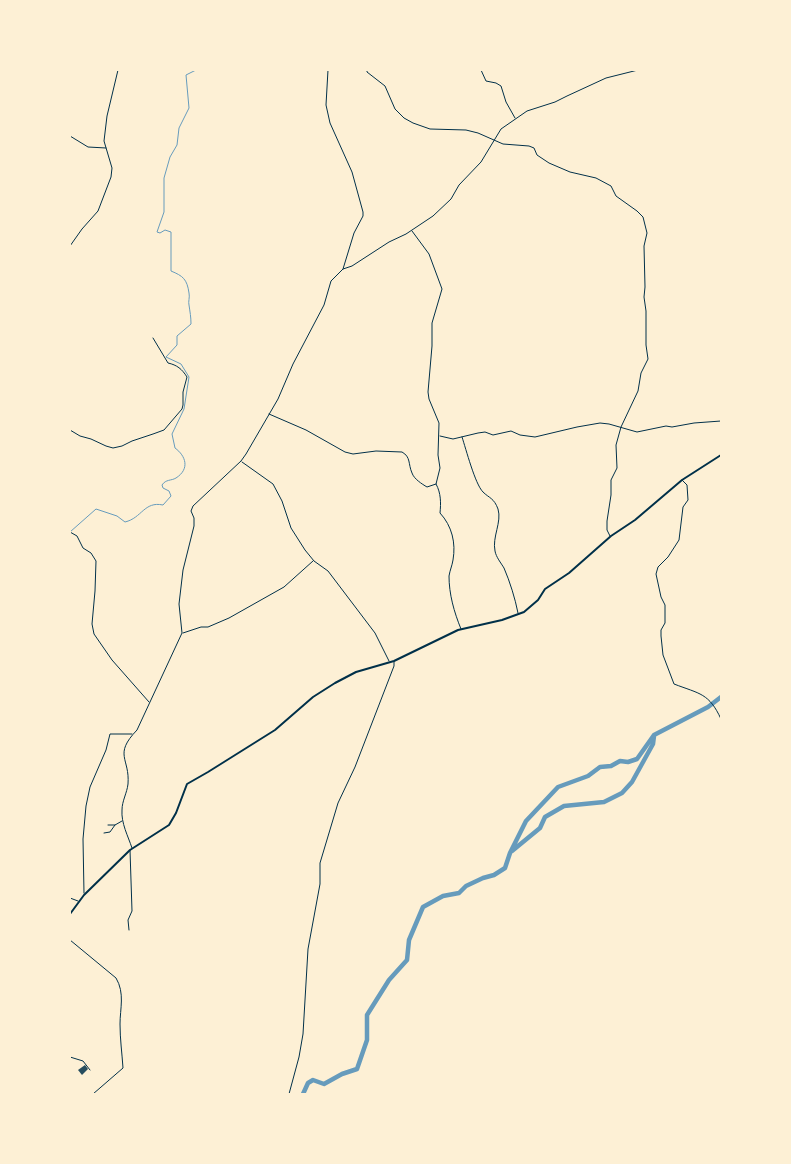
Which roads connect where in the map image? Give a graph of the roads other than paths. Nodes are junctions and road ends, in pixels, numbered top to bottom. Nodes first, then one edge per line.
1 (118, 70) edge
2 (328, 70) edge
3 (367, 70) edge
4 (482, 70) edge
5 (638, 70) edge
6 (516, 119) junction
7 (70, 136) edge
8 (494, 140) junction
9 (106, 148) junction
10 (412, 230) junction
11 (70, 246) edge
12 (343, 269) junction
13 (153, 338) dead end
14 (269, 414) junction
15 (721, 421) edge
16 (620, 427) junction
17 (70, 430) edge
18 (440, 436) junction
19 (461, 437) junction
20 (721, 455) edge
21 (241, 461) junction
22 (682, 480) junction
23 (436, 484) junction
24 (70, 532) edge
25 (611, 536) junction
26 (314, 560) junction
27 (518, 614) junction
28 (461, 629) junction
29 (182, 633) junction
30 (394, 661) junction
31 (389, 662) junction
32 (150, 703) junction
33 (721, 719) edge
34 (133, 734) junction
35 (122, 820) junction
36 (115, 824) junction
37 (108, 825) dead end
38 (104, 833) dead end
39 (131, 849) junction
40 (84, 894) junction
41 (70, 898) edge
42 (78, 901) junction
43 (70, 914) edge
44 (129, 930) dead end
45 (70, 940) edge
46 (70, 1056) edge
47 (90, 1070) dead end
48 (93, 1094) edge
49 (288, 1094) edge

1 - 9 street
2 - 12 street
3 - 8 street
4 - 6 street
5 - 6 street
6 - 8 street
7 - 9 street
8 - 10 street
8 - 16 street
9 - 11 street
10 - 12 street
10 - 18 street
12 - 14 street
13 - 17 street
14 - 21 street
14 - 23 street
15 - 16 street
16 - 19 street
16 - 25 street
18 - 19 street
18 - 23 street
19 - 27 street
20 - 22 main road
21 - 26 street
21 - 29 street
22 - 25 main road
22 - 33 street
23 - 28 street
24 - 32 street
25 - 27 main road
26 - 29 street
26 - 31 street
27 - 28 main road
28 - 30 main road
29 - 32 street
30 - 31 main road
30 - 49 street
31 - 39 main road
32 - 34 street
34 - 35 street
34 - 40 street
35 - 36 street
35 - 39 street
36 - 37 street
36 - 38 street
39 - 40 main road
39 - 44 street
40 - 42 main road
41 - 42 street
42 - 43 main road
45 - 48 street
46 - 47 street

